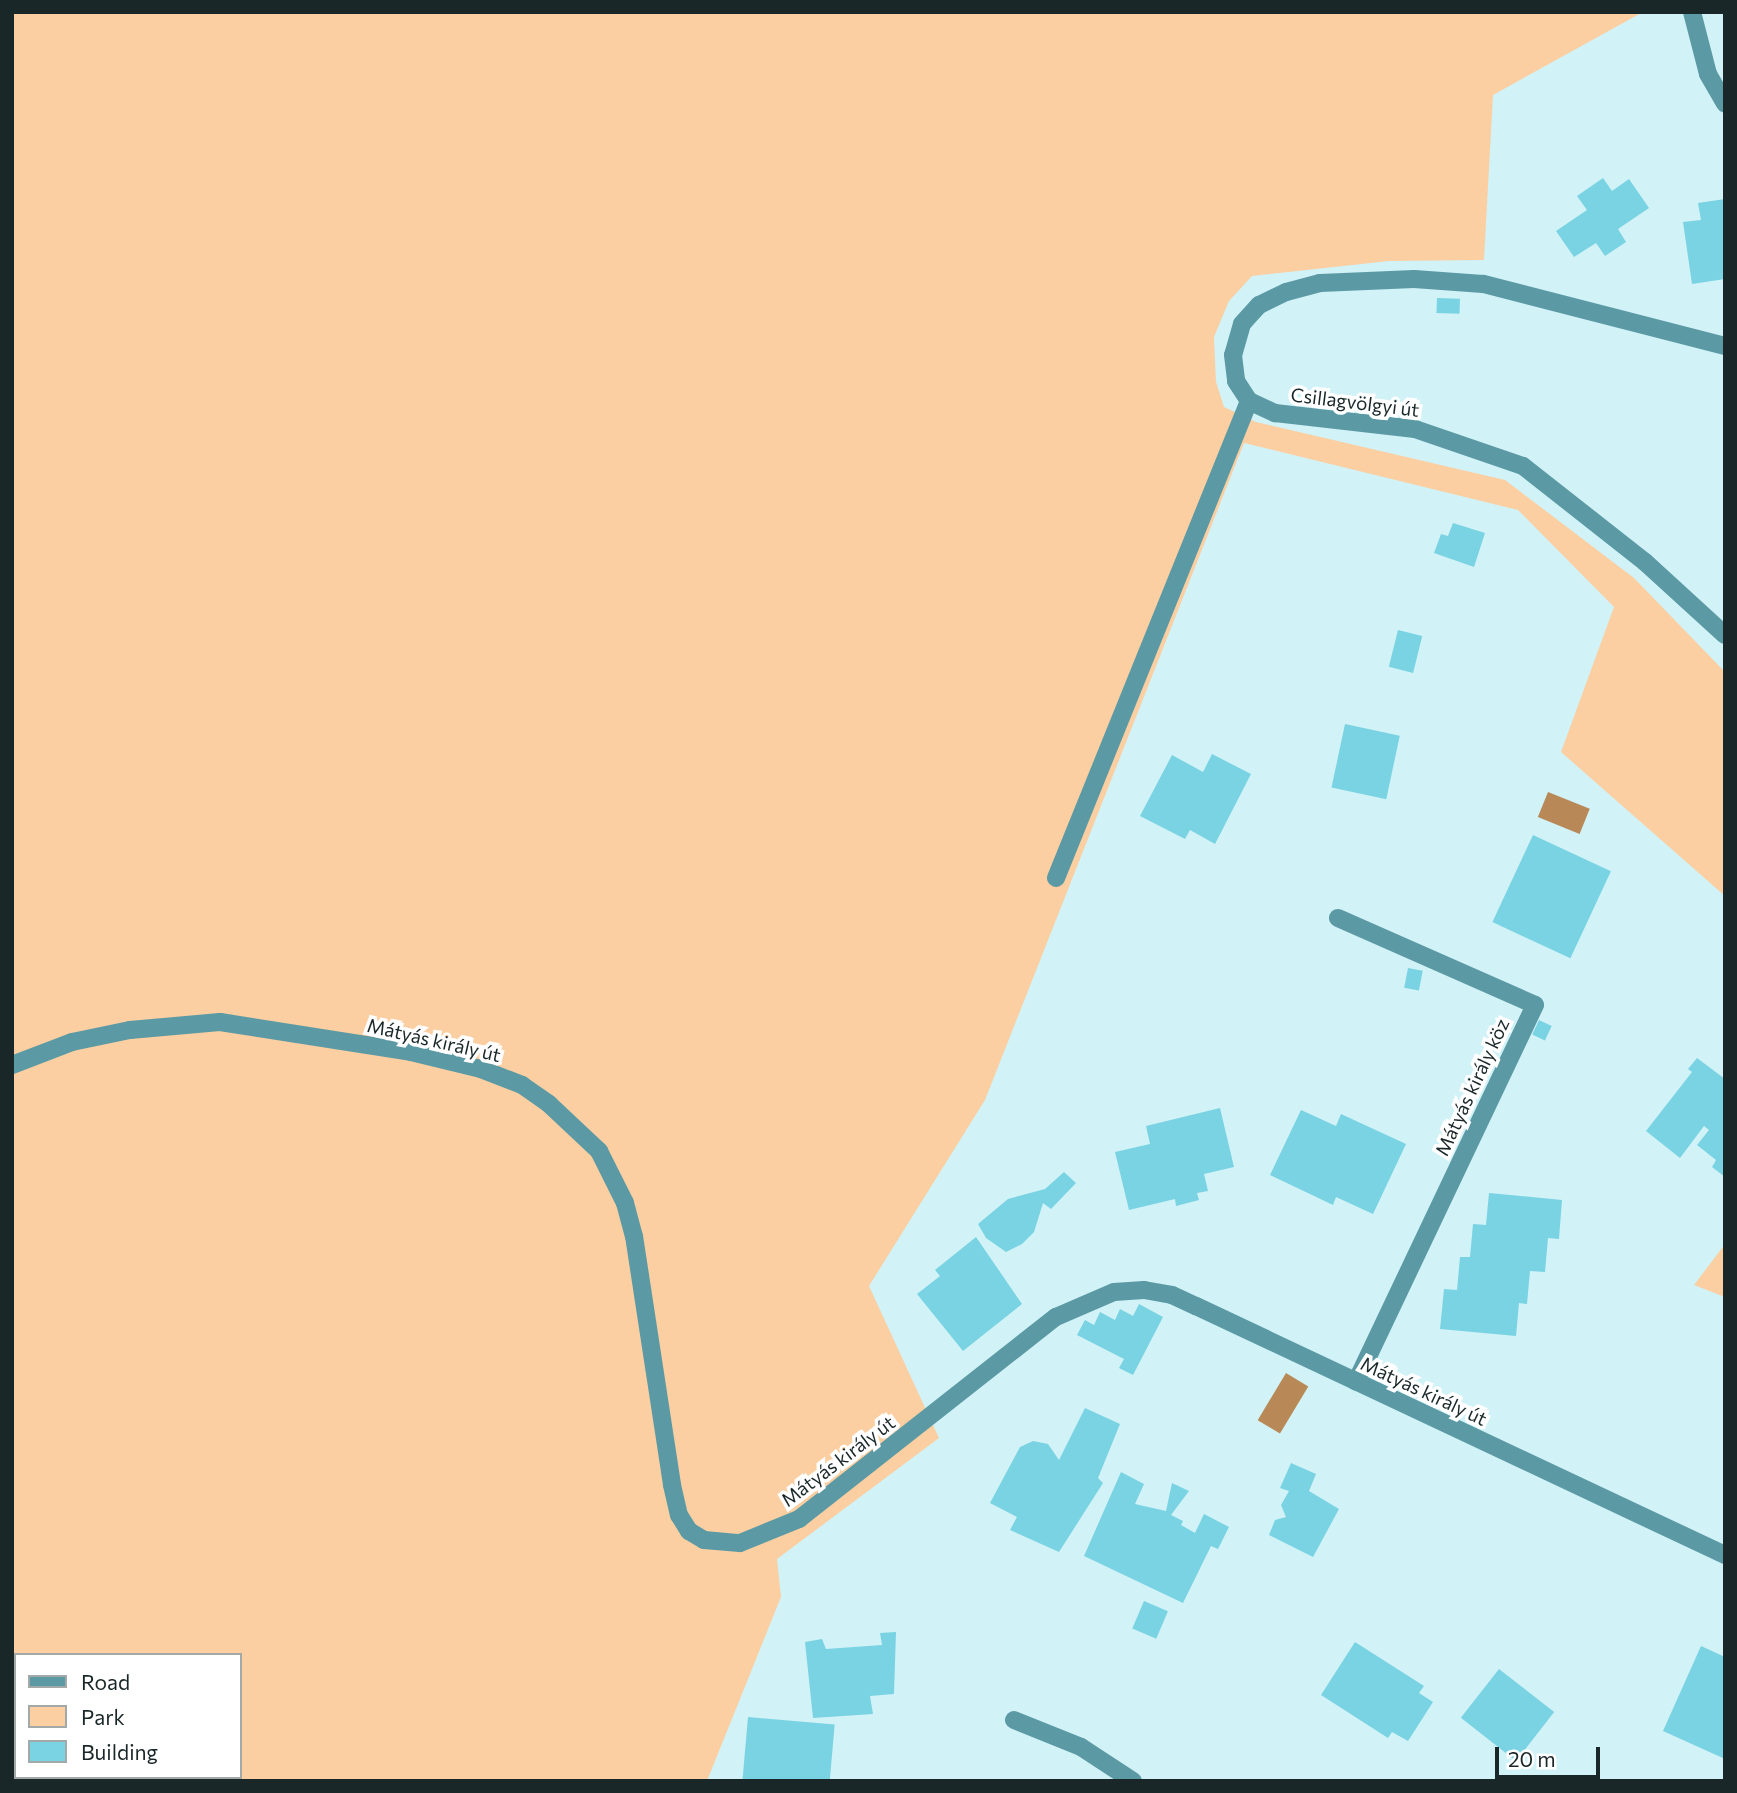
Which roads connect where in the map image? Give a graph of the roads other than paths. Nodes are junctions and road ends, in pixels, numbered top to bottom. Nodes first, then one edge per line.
1 (1692, 12) edge
2 (1725, 103) edge
3 (1725, 346) edge
4 (1249, 401) junction
5 (1725, 635) edge
6 (1056, 878) dead end
7 (1338, 918) dead end
8 (12, 1065) edge
9 (1356, 1382) junction
10 (1725, 1555) edge
11 (1014, 1720) dead end
12 (1133, 1781) edge

1 - 2 street
3 - 4 street
4 - 5 street, Csillagvölgyi út
4 - 6 street
7 - 9 street, Mátyás király köz
8 - 9 street, Mátyás király út
9 - 10 street, Mátyás király út
11 - 12 street

